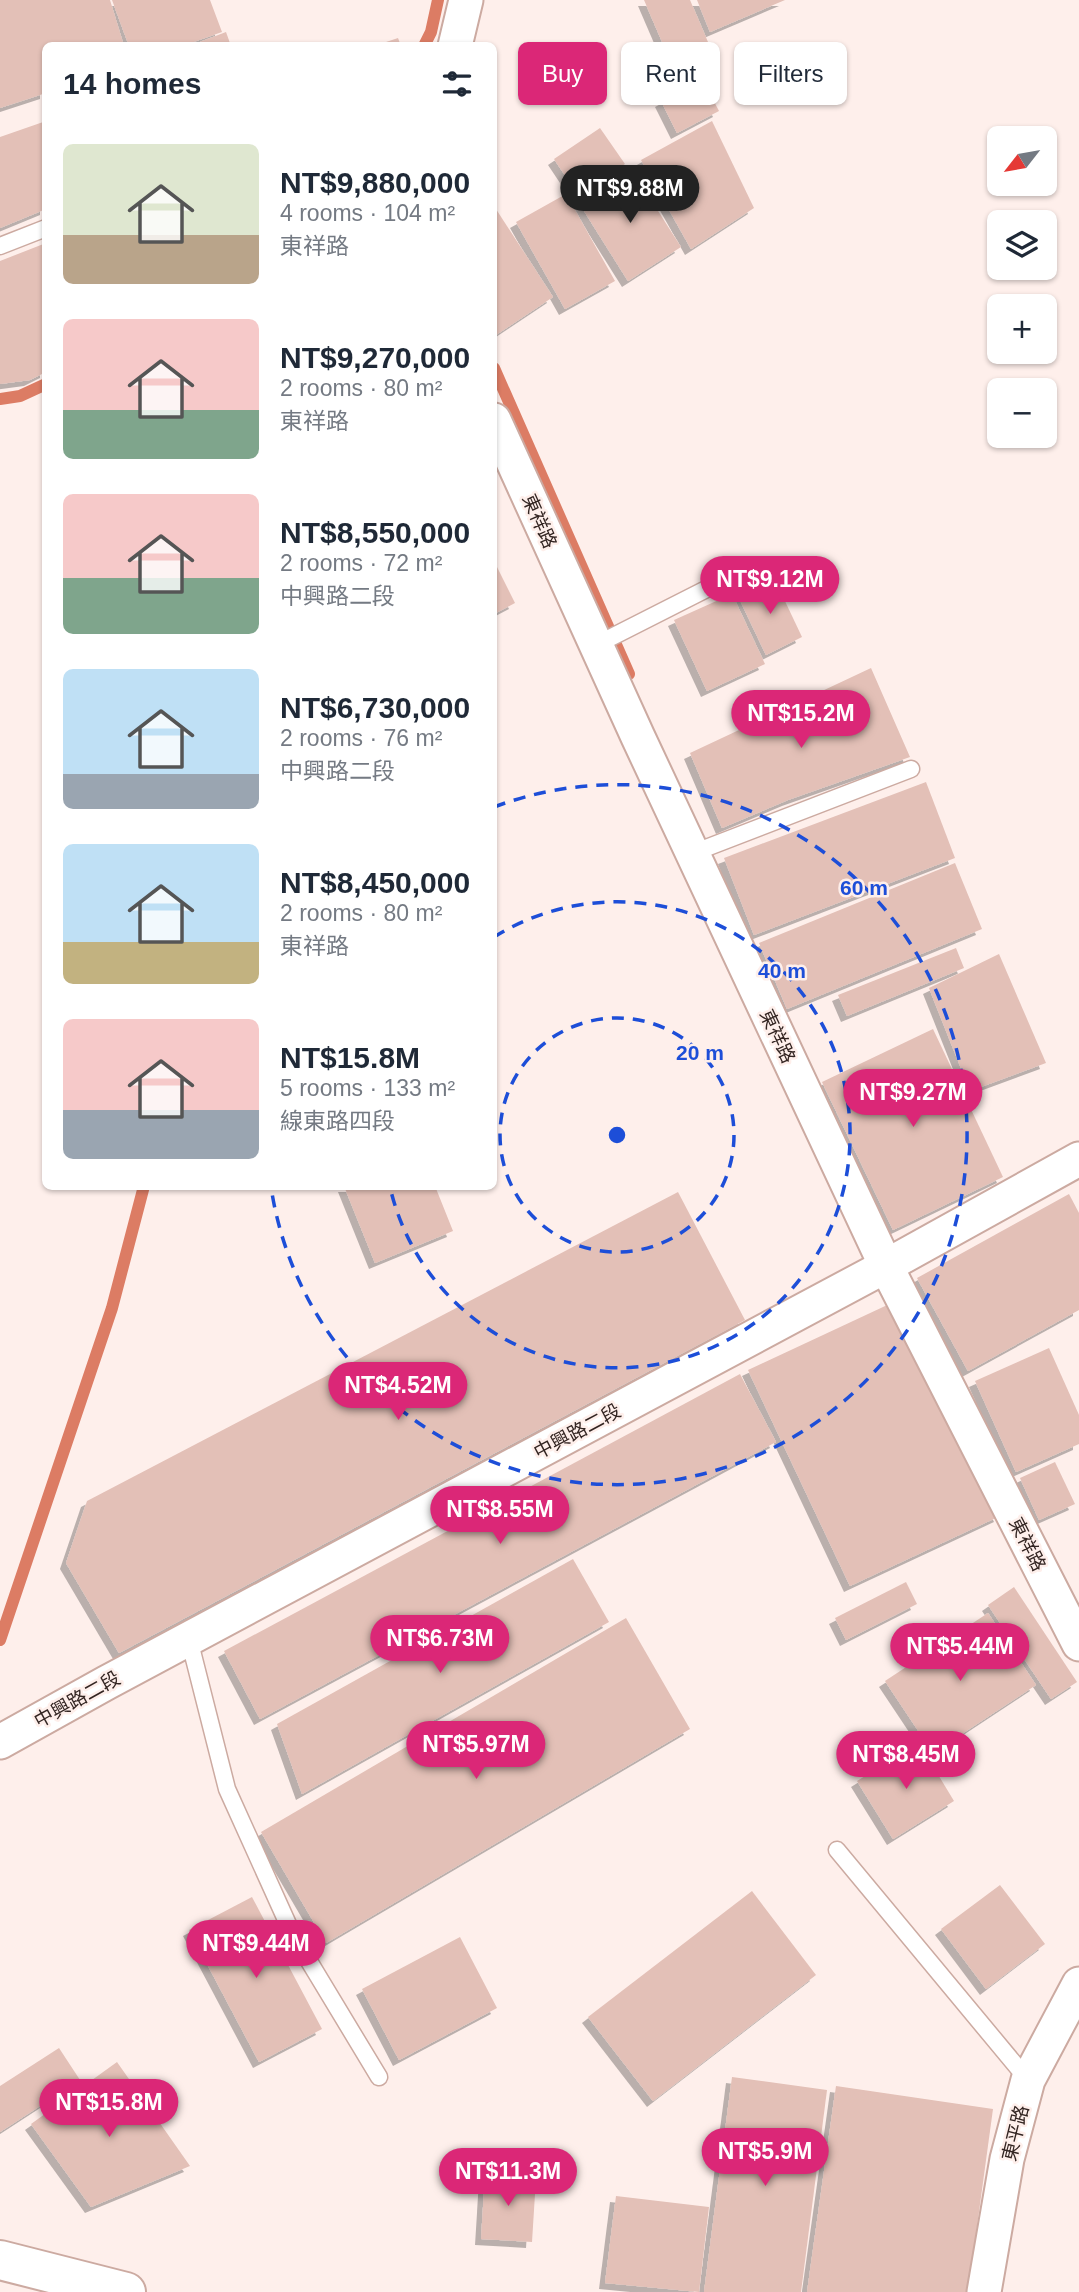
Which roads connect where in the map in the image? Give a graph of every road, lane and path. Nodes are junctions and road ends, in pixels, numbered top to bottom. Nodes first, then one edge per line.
1 (466, 0) edge
2 (456, 42) edge
3 (42, 230) edge
4 (0, 246) edge
5 (497, 426) edge
6 (736, 574) dead end
7 (610, 638) junction
8 (911, 769) dead end
9 (693, 853) junction
10 (1079, 1159) edge
11 (886, 1266) junction
12 (189, 1639) junction
13 (1079, 1643) edge
14 (0, 1742) edge
15 (837, 1850) dead end
16 (1079, 1984) edge
17 (379, 2077) dead end
18 (1028, 2080) junction
19 (0, 2260) edge
20 (126, 2292) edge
21 (984, 2292) edge

1 - 2 street
3 - 4 lane
5 - 7 street, 東祥路
6 - 7 lane
7 - 9 street, 東祥路
8 - 9 lane
9 - 11 street, 東祥路
10 - 11 street, 中興路二段
11 - 12 street, 中興路二段
11 - 13 street, 東祥路
12 - 14 street, 中興路二段
12 - 17 lane
15 - 18 lane
16 - 18 street, 東平路
18 - 21 street, 東平路
19 - 20 main road

